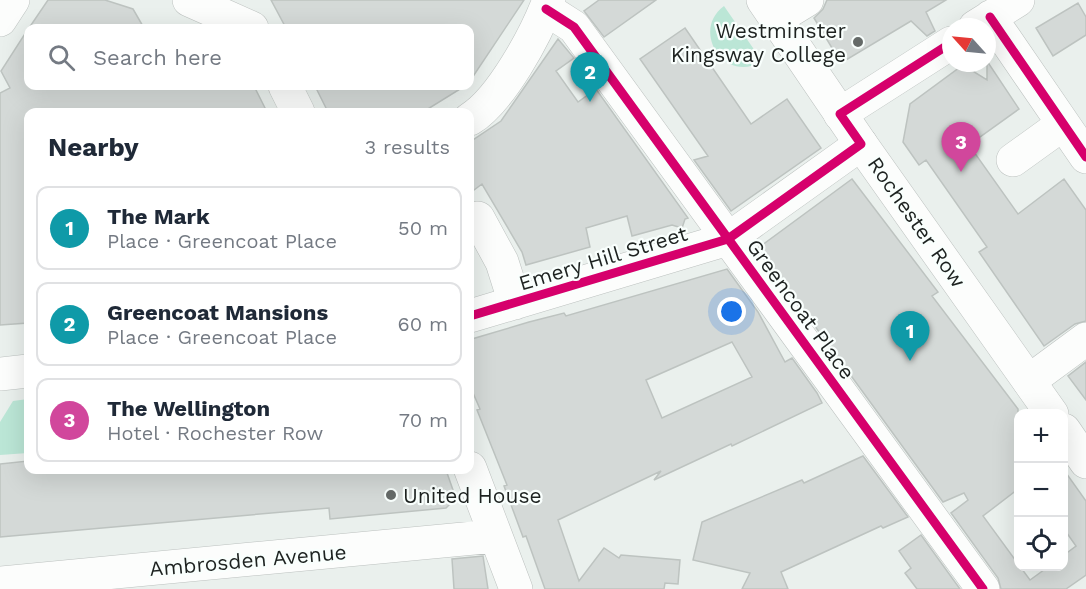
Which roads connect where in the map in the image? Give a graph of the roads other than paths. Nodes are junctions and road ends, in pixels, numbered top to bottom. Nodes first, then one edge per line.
1 (13, 0) edge
2 (189, 0) edge
3 (807, 0) edge
4 (1018, 0) edge
5 (547, 4) edge
6 (769, 10) edge
7 (989, 18) edge
8 (0, 21) edge
9 (245, 24) edge
10 (996, 39) edge
11 (942, 49) edge
12 (287, 90) edge
13 (296, 108) edge
14 (840, 114) junction
15 (474, 116) edge
16 (1063, 124) junction
17 (861, 144) junction
18 (1086, 157) edge
19 (1013, 160) dead end
20 (477, 218) dead end
21 (728, 239) junction
22 (515, 303) junction
23 (474, 315) edge
24 (1086, 339) edge
25 (24, 371) edge
26 (0, 374) edge
27 (1029, 381) junction
28 (1049, 409) edge
29 (1068, 436) edge
30 (1086, 462) edge
31 (472, 474) edge
32 (495, 536) junction
33 (0, 583) edge
34 (516, 589) edge
35 (984, 589) edge

1 - 8 street
2 - 9 street
3 - 6 street
4 - 7 street
5 - 15 street
5 - 21 street, Greencoat Place
6 - 14 street, Rochester Row
10 - 16 street
11 - 14 street
12 - 13 street
14 - 17 street, Rochester Row
16 - 18 street
16 - 19 street
17 - 21 street, Emery Hill Street
17 - 27 street, Rochester Row
20 - 22 street
21 - 22 street, Emery Hill Street
21 - 35 street, Greencoat Place
22 - 23 street, Emery Hill Street
24 - 27 street
25 - 26 street
27 - 28 street, Rochester Row
29 - 30 street
31 - 32 street
32 - 33 street, Ambrosden Avenue
32 - 34 street

